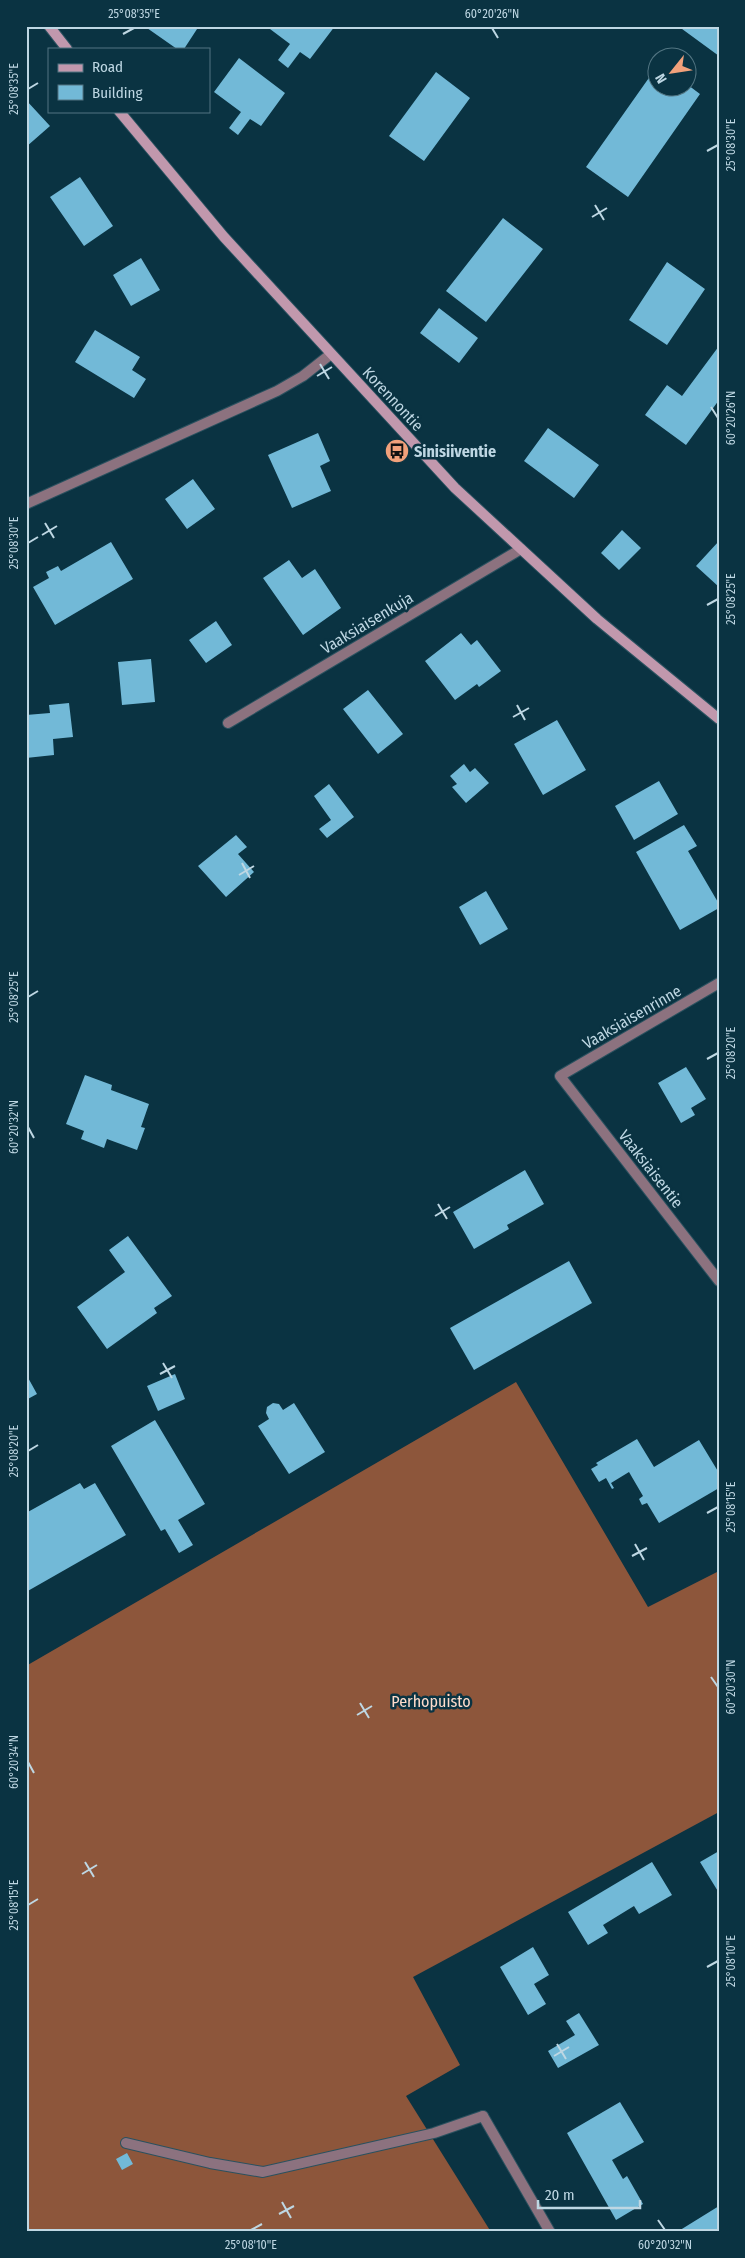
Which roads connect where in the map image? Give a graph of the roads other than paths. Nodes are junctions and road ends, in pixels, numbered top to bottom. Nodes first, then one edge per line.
1 (49, 26) edge
2 (66, 48) edge
3 (119, 112) edge
4 (331, 354) junction
5 (26, 504) edge
6 (521, 549) junction
7 (719, 719) edge
8 (228, 723) dead end
9 (719, 984) edge
10 (560, 1076) joint
11 (719, 1281) edge
12 (126, 2144) dead end
13 (550, 2232) edge

1 - 2 street
3 - 4 street, Korennontie
4 - 5 street
4 - 6 street, Korennontie
6 - 7 street, Korennontie
6 - 8 street, Vaaksiaisenkuja
9 - 10 street, Vaaksiaisenrinne
10 - 11 street, Vaaksiaisentie
12 - 13 street

